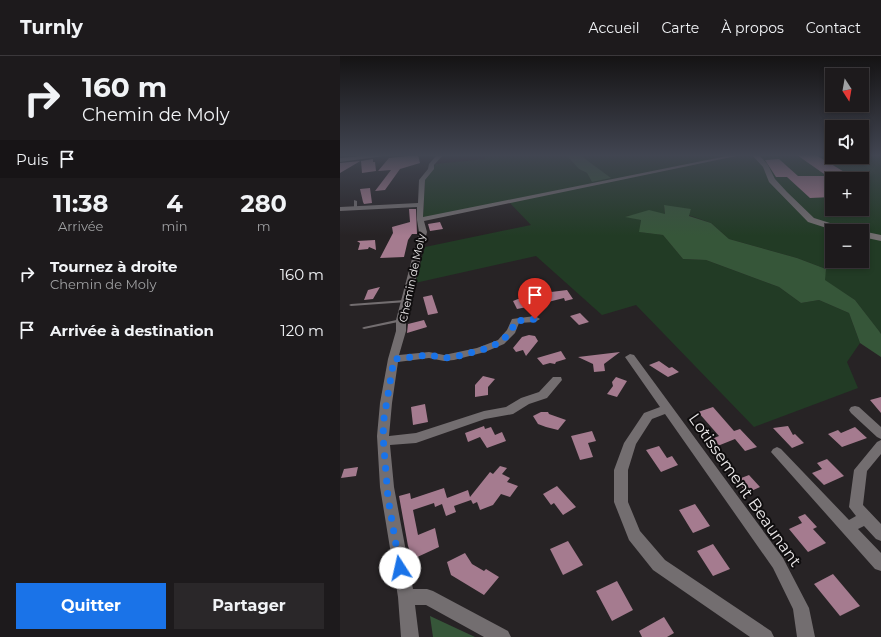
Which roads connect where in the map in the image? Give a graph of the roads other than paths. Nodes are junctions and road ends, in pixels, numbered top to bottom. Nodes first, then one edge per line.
1 (423, 182) edge
2 (605, 182) edge
3 (774, 182) edge
4 (356, 201) dead end
5 (420, 205) junction
6 (356, 208) junction
7 (340, 209) edge
8 (420, 220) junction
9 (825, 225) edge
10 (869, 235) edge
11 (881, 238) edge
12 (405, 301) junction
13 (351, 305) dead end
14 (535, 319) dead end
15 (401, 320) junction
16 (364, 328) dead end
17 (630, 358) dead end
18 (394, 359) junction
19 (557, 380) dead end
20 (666, 409) junction
21 (855, 410) dead end
22 (881, 434) edge
23 (385, 441) junction
24 (881, 445) edge
25 (777, 452) dead end
26 (866, 518) junction
27 (847, 528) junction
28 (881, 534) edge
29 (880, 561) edge
30 (406, 597) junction
31 (410, 637) edge
32 (502, 637) edge
33 (765, 637) edge
34 (806, 637) edge

1 - 5 street, Chemin de Moly
2 - 8 street
3 - 9 street
4 - 6 lane
5 - 6 street
5 - 8 street, Chemin de Moly
6 - 7 street
8 - 12 street, Chemin de Moly
10 - 11 street
12 - 13 lane
12 - 15 street, Chemin de Moly
14 - 18 street
15 - 16 lane
15 - 18 street, Chemin de Moly
17 - 20 street, Lotissement Beaunant
18 - 23 street, Chemin de Moly
19 - 23 street
20 - 33 street
20 - 34 street, Lotissement Beaunant
21 - 22 street
23 - 30 street, Chemin de Moly
24 - 26 street
25 - 27 street
26 - 27 street
26 - 28 street
27 - 29 street
30 - 31 street, Chemin de Moly
30 - 32 street

